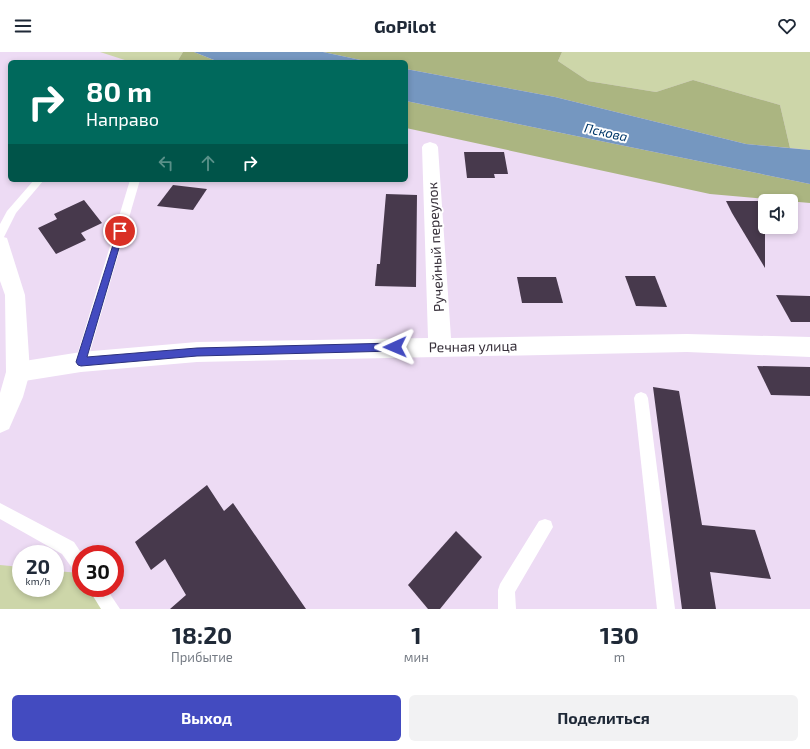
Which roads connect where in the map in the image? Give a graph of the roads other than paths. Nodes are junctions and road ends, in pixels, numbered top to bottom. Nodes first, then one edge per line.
1 (430, 147) dead end
2 (37, 182) edge
3 (134, 182) edge
4 (0, 234) edge
5 (0, 244) edge
6 (0, 332) edge
7 (440, 346) junction
8 (810, 347) edge
9 (17, 361) junction
10 (81, 362) junction
11 (641, 398) dead end
12 (0, 421) edge
13 (0, 511) edge
14 (545, 527) dead end
15 (72, 554) edge
16 (102, 597) edge
17 (111, 609) edge
18 (507, 609) edge
19 (666, 609) edge

1 - 7 street, Ручейный переулок
2 - 4 lane
3 - 10 lane
5 - 9 street
6 - 9 street
7 - 8 street, Речная улица
7 - 10 street, Речная улица
9 - 10 street, Речная улица
9 - 12 street
11 - 19 lane
13 - 15 lane
14 - 18 lane
16 - 17 lane

